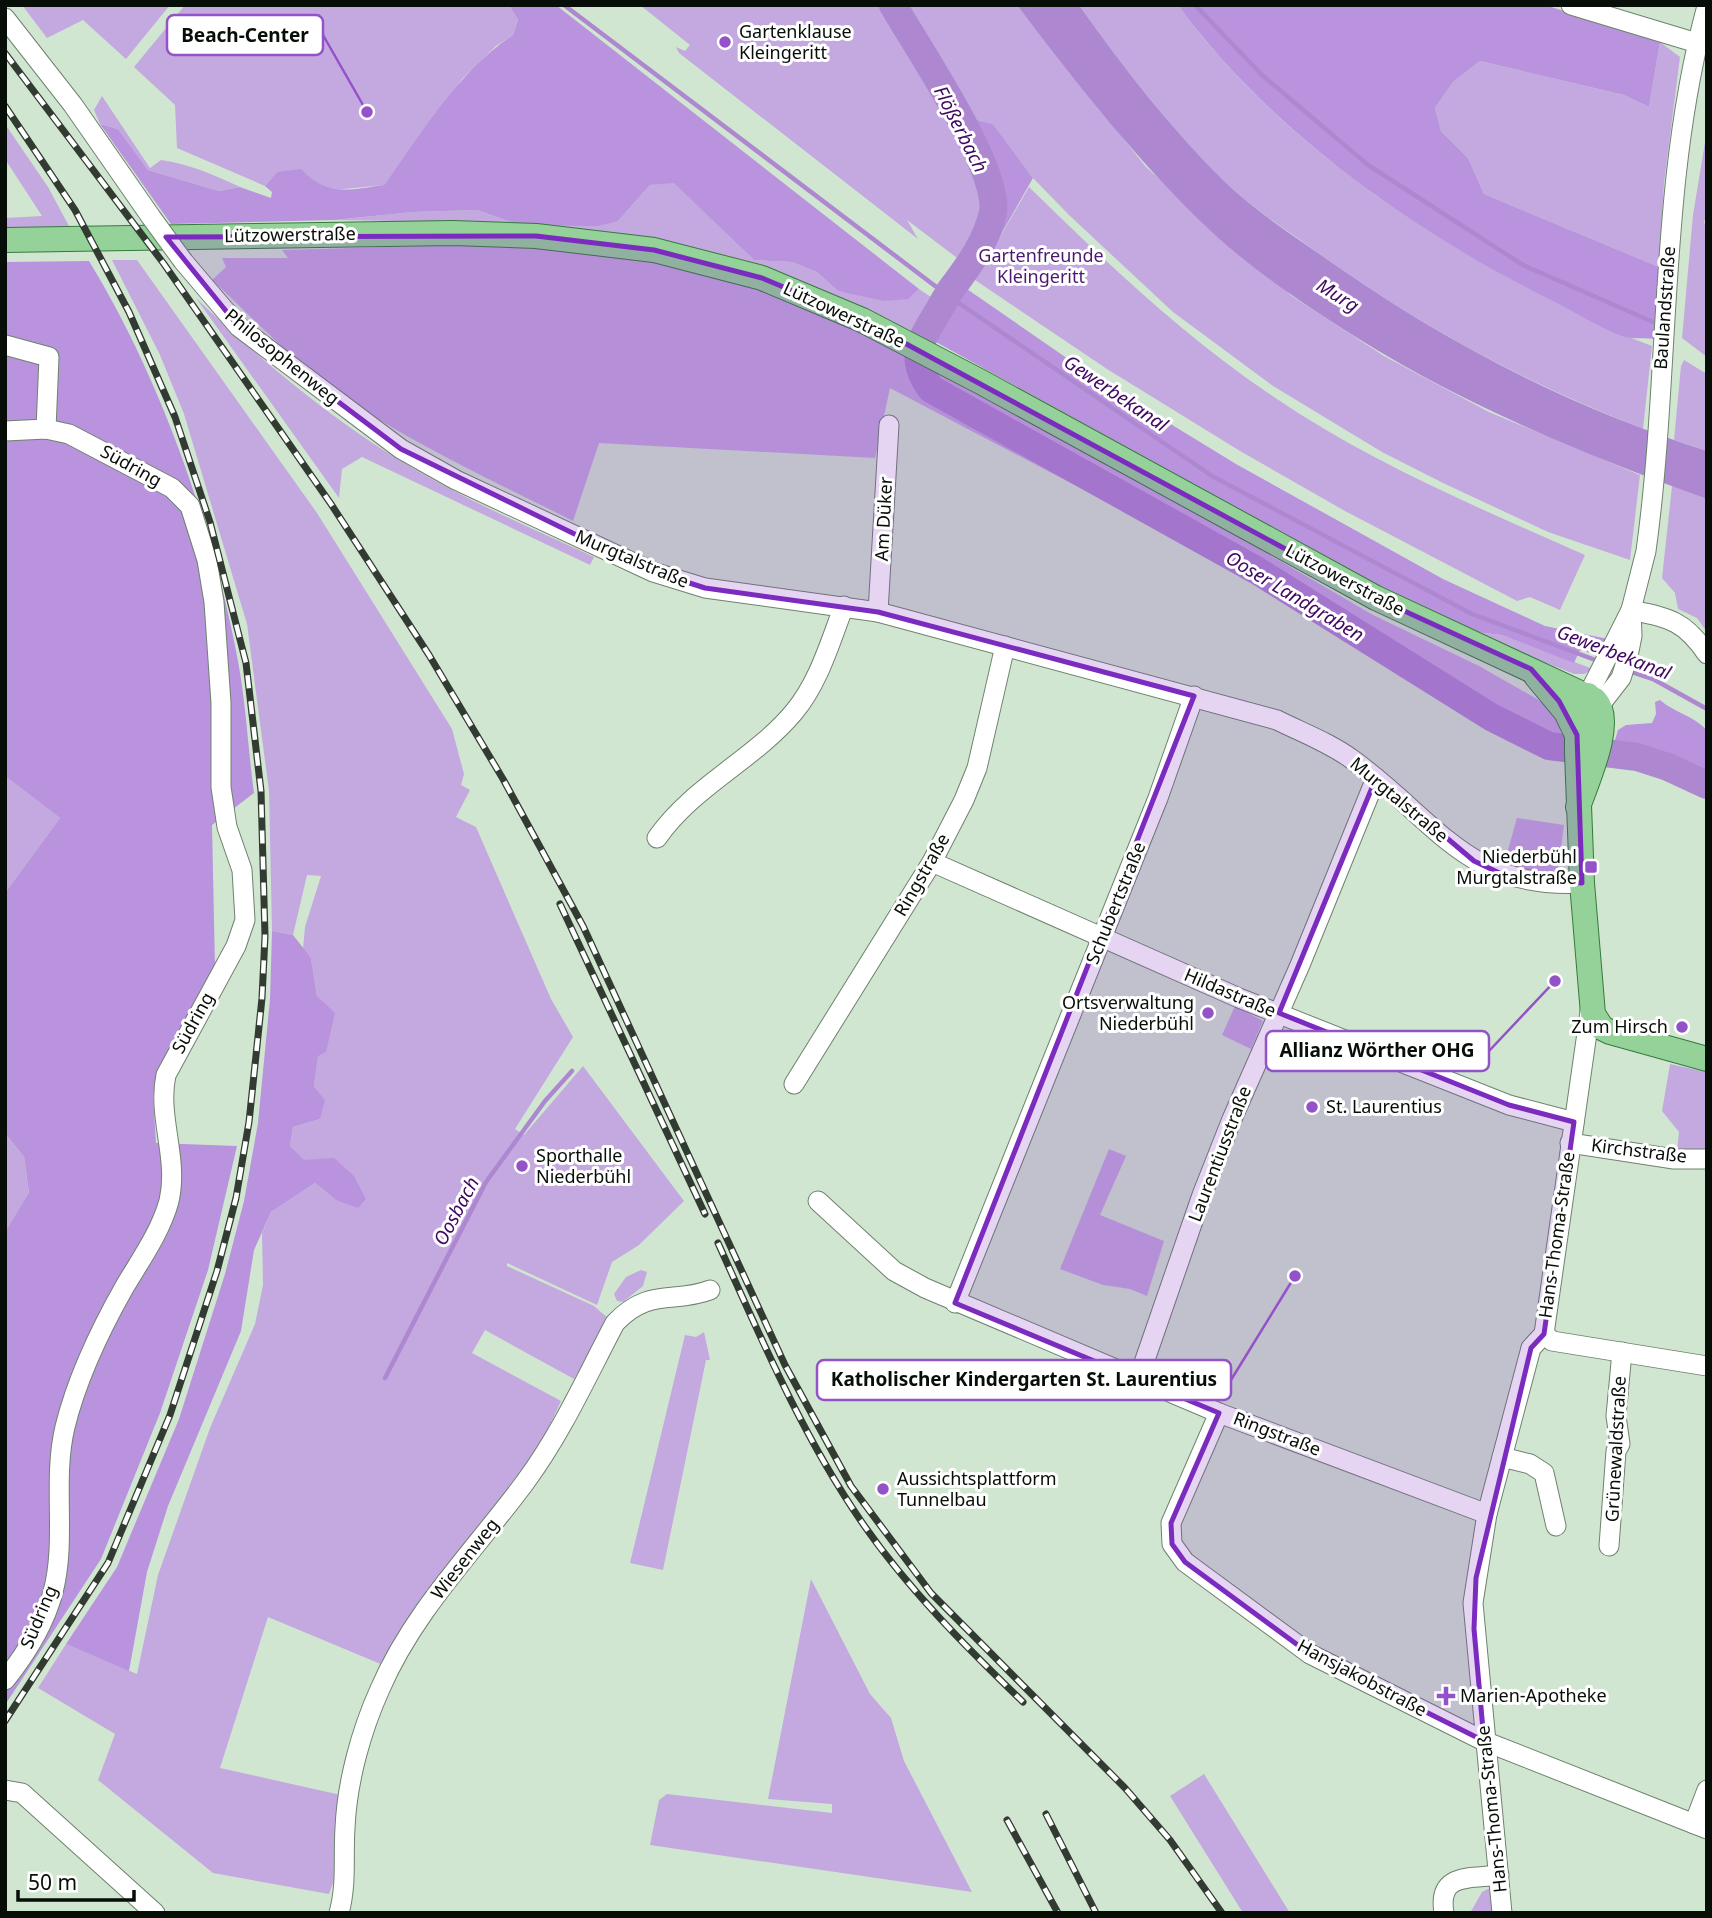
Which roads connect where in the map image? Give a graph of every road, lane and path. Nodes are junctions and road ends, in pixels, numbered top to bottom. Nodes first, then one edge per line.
1 (1571, 5) edge
2 (1707, 6) edge
3 (5, 18) edge
4 (1697, 43) junction
5 (5, 240) edge
6 (5, 345) edge
7 (889, 425) dead end
8 (46, 429) junction
9 (5, 431) edge
10 (547, 523) joint
11 (844, 606) junction
12 (1631, 610) junction
13 (878, 612) junction
14 (1005, 646) junction
15 (1707, 654) edge
16 (1531, 669) junction
17 (1194, 696) junction
18 (1594, 700) junction
19 (1587, 747) junction
20 (1376, 778) junction
21 (657, 838) dead end
22 (932, 862) junction
23 (1582, 883) junction
24 (1102, 937) junction
25 (1591, 1005) junction
26 (1279, 1013) junction
27 (1707, 1059) edge
28 (794, 1084) dead end
29 (1574, 1122) junction
30 (1570, 1143) junction
31 (1707, 1159) edge
32 (818, 1201) dead end
33 (710, 1290) dead end
34 (955, 1303) junction
35 (1544, 1334) junction
36 (1622, 1352) junction
37 (1707, 1366) edge
38 (1138, 1380) junction
39 (1219, 1413) junction
40 (1502, 1457) junction
41 (1487, 1514) junction
42 (1556, 1526) dead end
43 (1609, 1546) dead end
44 (5, 1680) edge
45 (1484, 1741) junction
46 (5, 1790) edge
47 (1707, 1790) edge
48 (1700, 1827) edge
49 (1499, 1875) junction
50 (155, 1913) edge
51 (339, 1913) edge
52 (1444, 1913) edge
53 (1502, 1913) edge

1 - 4 street
2 - 4 street, Baulandstraße
3 - 10 street, Philosophenweg, bridge
4 - 12 street, Baulandstraße
5 - 16 main road, Lützowerstraße
6 - 8 street
7 - 13 street, Am Düker
8 - 9 street, Südring
8 - 44 street, Südring
10 - 11 street, Murgtalstraße
11 - 13 street, Murgtalstraße
11 - 21 street
12 - 15 street
12 - 18 street, Baulandstraße
12 - 18 street, Baulandstraße
13 - 14 street, Murgtalstraße
14 - 17 street, Murgtalstraße
14 - 22 street, Ringstraße
16 - 18 main road, Lützowerstraße
16 - 19 main road
17 - 20 street, Murgtalstraße
17 - 24 street, Schubertstraße
18 - 19 main road, Baulandstraße
19 - 23 main road, Baulandstraße
20 - 23 street, Murgtalstraße
20 - 26 street, Laurentiusstraße
22 - 24 street, Hildastraße
22 - 28 street, Ringstraße
23 - 25 main road
24 - 26 street, Hildastraße
24 - 34 street, Schubertstraße
25 - 27 main road
25 - 29 street, Hans-Thoma-Straße
26 - 29 street, Hildastraße
26 - 38 street, Laurentiusstraße
29 - 30 street, Hans-Thoma-Straße
30 - 31 street, Kirchstraße
30 - 35 street, Hans-Thoma-Straße
32 - 34 street, Ringstraße
33 - 51 street, Wiesenweg
34 - 38 street, Ringstraße
35 - 36 street, Grünewaldstraße
35 - 40 street, Hans-Thoma-Straße
36 - 37 street, Grünewaldstraße
36 - 43 street, Grünewaldstraße
38 - 39 street, Ringstraße
39 - 41 street, Ringstraße
39 - 45 street, Hansjakobstraße
40 - 41 street, Hans-Thoma-Straße
40 - 42 street
41 - 45 street, Hans-Thoma-Straße
45 - 48 street, Hansjakobstraße
45 - 49 street, Hans-Thoma-Straße
46 - 50 street
47 - 48 street
49 - 52 street
49 - 53 street, Hans-Thoma-Straße

